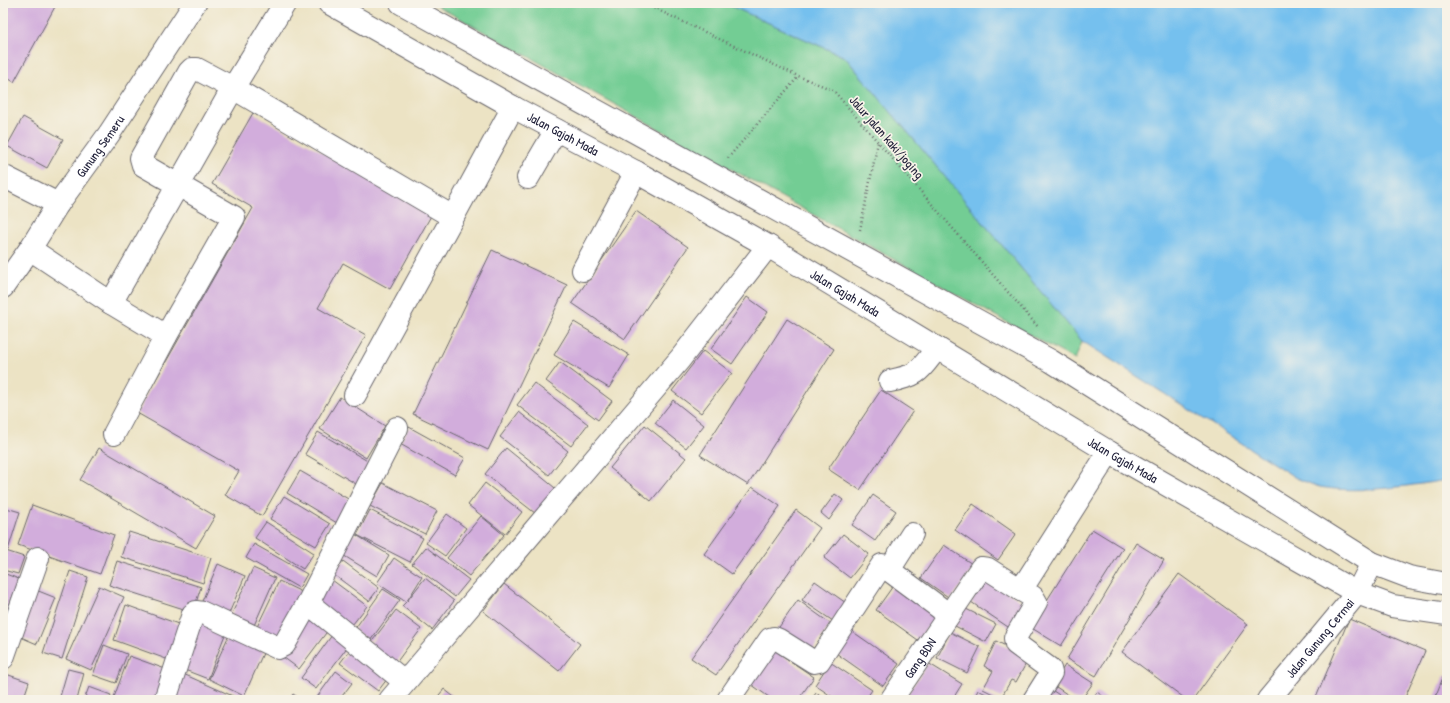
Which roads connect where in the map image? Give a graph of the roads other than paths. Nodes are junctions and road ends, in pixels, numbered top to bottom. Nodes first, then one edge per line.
1 (195, 3) edge
2 (285, 3) edge
3 (328, 3) edge
4 (401, 3) edge
5 (233, 88) junction
6 (513, 108) junction
7 (556, 130) junction
8 (636, 172) junction
9 (3, 176) edge
10 (528, 178) dead end
11 (178, 185) junction
12 (58, 204) junction
13 (453, 217) junction
14 (768, 246) junction
15 (30, 249) junction
16 (582, 270) dead end
17 (3, 287) edge
18 (111, 303) junction
19 (166, 336) junction
20 (937, 348) junction
21 (890, 381) dead end
22 (354, 395) dead end
23 (397, 428) dead end
24 (114, 434) dead end
25 (1109, 452) junction
26 (912, 534) dead end
27 (38, 558) dead end
28 (1372, 562) junction
29 (889, 570) junction
30 (1447, 584) edge
31 (1020, 590) junction
32 (1356, 593) junction
33 (308, 603) junction
34 (948, 614) junction
35 (1447, 614) edge
36 (3, 658) edge
37 (405, 682) junction
38 (165, 700) edge
39 (390, 700) edge
40 (728, 700) edge
41 (890, 700) edge
42 (1034, 700) edge
43 (1268, 700) edge

1 - 12 main road, Gunung Semeru
2 - 5 main road
3 - 6 main road, Jalan Gajah Mada
4 - 28 main road
5 - 11 main road
5 - 11 main road
5 - 13 main road
6 - 7 main road, Jalan Gajah Mada
6 - 13 main road
7 - 8 main road, Jalan Gajah Mada
7 - 10 main road
8 - 14 main road, Jalan Gajah Mada
8 - 16 main road
9 - 12 main road
11 - 18 main road
11 - 19 main road
12 - 15 main road, Gunung Semeru
13 - 22 main road
14 - 20 main road, Jalan Gajah Mada
14 - 37 main road
15 - 17 main road, Gunung Semeru
15 - 18 main road
18 - 19 main road
19 - 24 main road
20 - 21 main road
20 - 25 main road, Jalan Gajah Mada
23 - 33 main road
25 - 31 main road
25 - 32 main road, Jalan Gajah Mada
26 - 29 main road
27 - 36 main road
28 - 30 main road
28 - 32 main road, Jalan Gunung Cermai
29 - 34 main road
29 - 40 main road
31 - 34 main road, Gang BDN
31 - 42 main road
32 - 35 main road, Jalan Gajah Mada
32 - 43 main road, Jalan Gunung Cermai
33 - 37 main road
33 - 38 main road
34 - 41 main road, Gang BDN
37 - 39 main road

